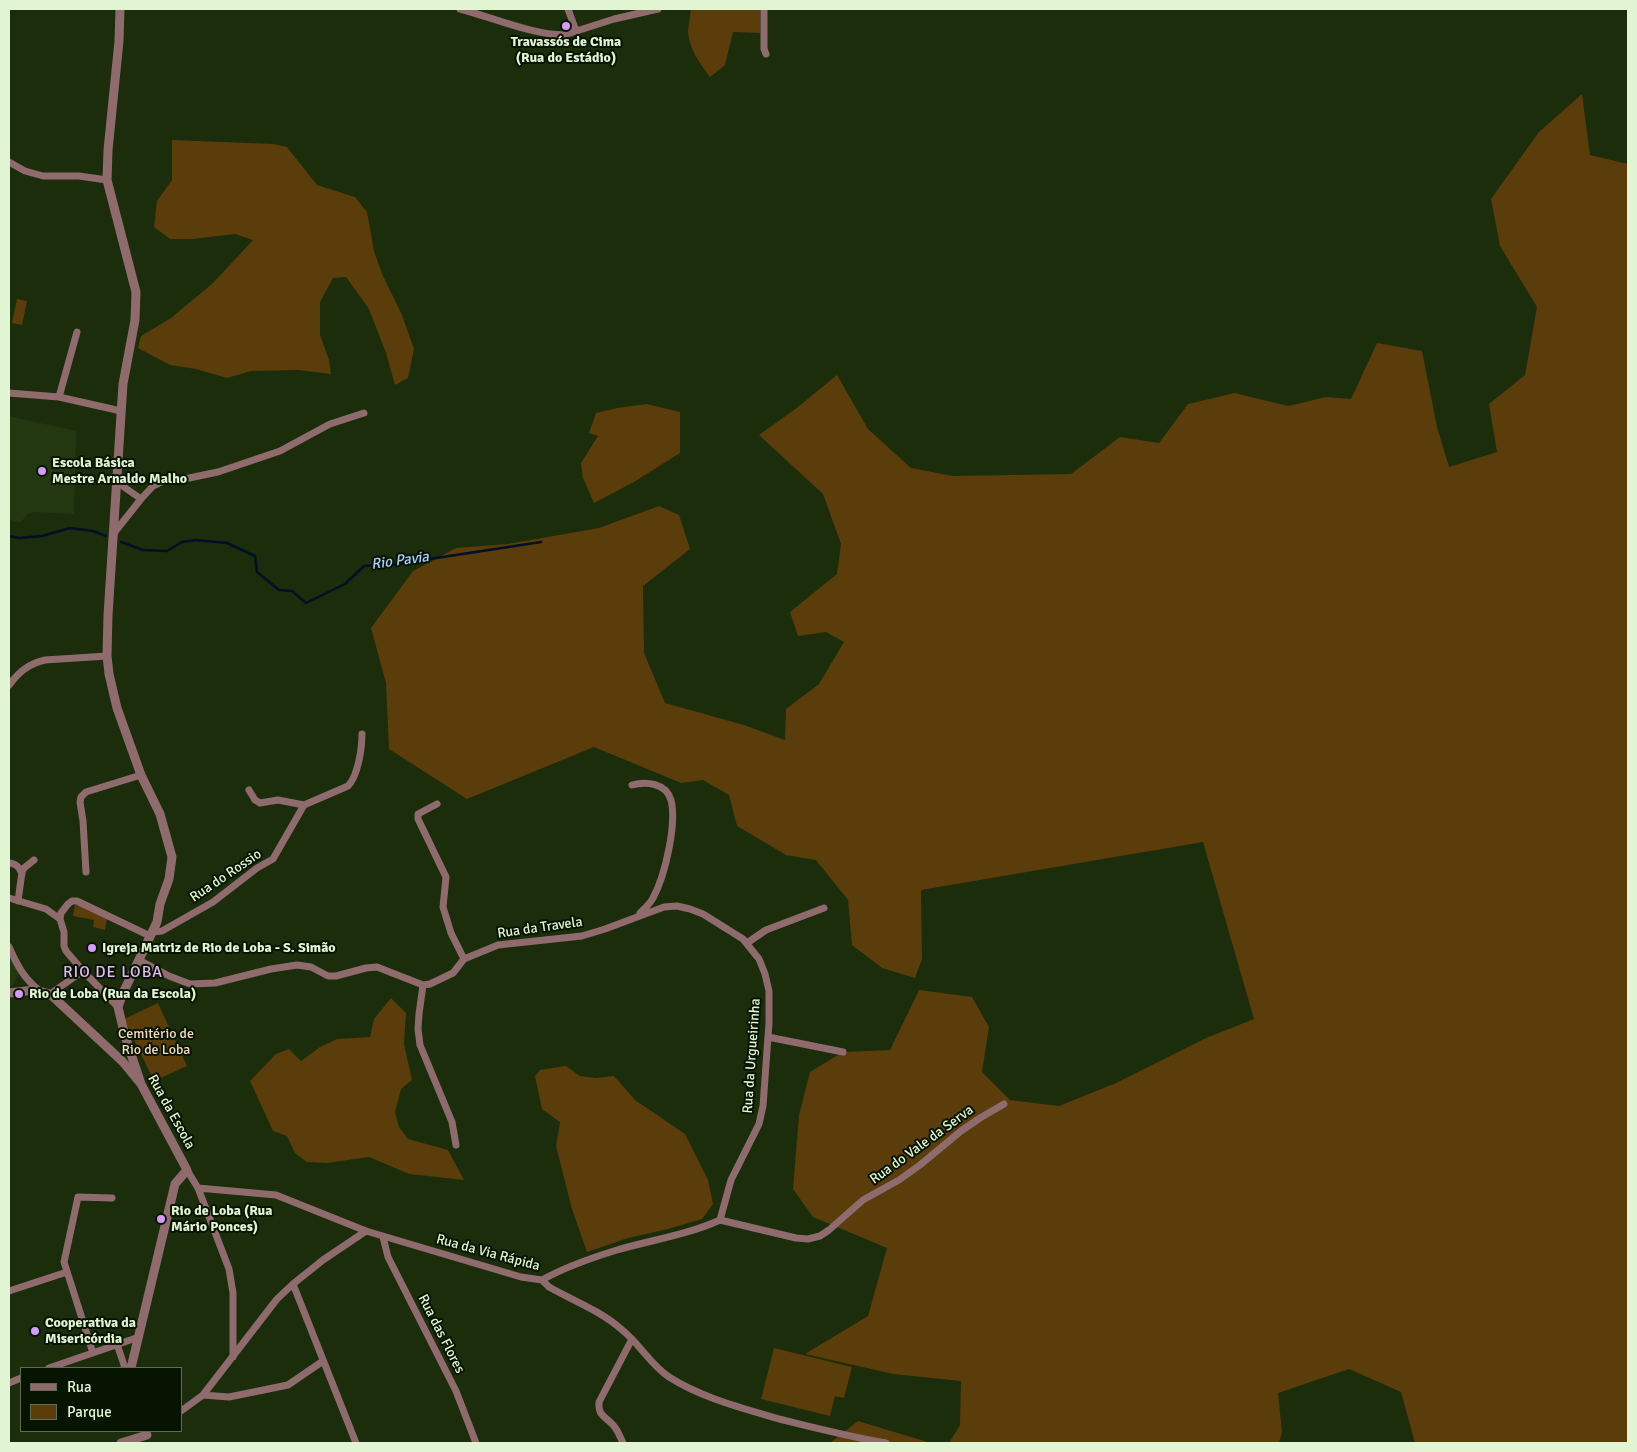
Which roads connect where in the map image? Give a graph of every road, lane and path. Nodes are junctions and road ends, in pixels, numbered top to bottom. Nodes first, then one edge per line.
1 (120, 9) edge
2 (460, 9) edge
3 (568, 9) edge
4 (658, 9) edge
5 (764, 9) edge
6 (576, 31) junction
7 (766, 54) dead end
8 (9, 162) edge
9 (107, 180) junction
10 (77, 332) dead end
11 (9, 394) edge
12 (58, 398) junction
13 (121, 411) junction
14 (364, 414) dead end
15 (117, 482) junction
16 (141, 499) junction
17 (114, 533) junction
18 (107, 656) junction
19 (9, 685) edge
20 (362, 734) dead end
21 (140, 775) junction
22 (632, 785) dead end
23 (250, 790) dead end
24 (437, 804) dead end
25 (304, 805) junction
26 (34, 860) dead end
27 (9, 863) edge
28 (86, 872) dead end
29 (22, 874) junction
30 (9, 898) edge
31 (18, 901) junction
32 (824, 908) dead end
33 (639, 916) junction
34 (60, 919) junction
35 (151, 934) junction
36 (747, 943) junction
37 (9, 948) edge
38 (464, 959) junction
39 (139, 960) junction
40 (83, 971) junction
41 (424, 985) junction
42 (40, 991) junction
43 (9, 993) edge
44 (50, 994) junction
45 (118, 1007) junction
46 (126, 1036) junction
47 (768, 1037) junction
48 (843, 1052) dead end
49 (132, 1056) junction
50 (123, 1062) junction
51 (141, 1084) junction
52 (1004, 1104) dead end
53 (456, 1145) dead end
54 (187, 1170) junction
55 (198, 1188) junction
56 (112, 1198) dead end
57 (720, 1220) junction
58 (366, 1232) junction
59 (383, 1237) junction
60 (67, 1272) junction
61 (542, 1280) junction
62 (293, 1284) junction
63 (9, 1291) edge
64 (139, 1337) junction
65 (632, 1339) junction
66 (117, 1344) junction
67 (93, 1353) junction
68 (233, 1358) junction
69 (324, 1361) junction
70 (52, 1367) edge
71 (125, 1367) edge
72 (131, 1367) edge
73 (203, 1396) junction
74 (182, 1409) edge
75 (149, 1435) edge
76 (121, 1443) edge
77 (356, 1443) edge
78 (476, 1443) edge
79 (622, 1443) edge
80 (886, 1443) edge

1 - 9 street
2 - 6 street
3 - 6 street
4 - 6 street
5 - 7 street
8 - 9 street
9 - 13 street
10 - 12 street
11 - 12 street
12 - 13 street
13 - 15 street
14 - 16 street
15 - 16 street
15 - 17 street
16 - 17 street
17 - 18 street
18 - 19 street
18 - 21 street
20 - 25 street
21 - 28 street
21 - 35 street
22 - 33 street
23 - 25 street
24 - 38 street
25 - 35 street, Rua do Rossio
26 - 29 street
27 - 29 street
29 - 31 street
30 - 31 street
31 - 34 street
32 - 36 street
33 - 36 street, Rua da Urgueirinha
33 - 38 street, Rua da Travela
34 - 35 street
34 - 40 street
35 - 39 street
36 - 47 street, Rua da Urgueirinha
37 - 42 street
38 - 41 street, Rua da Travela
39 - 41 street
39 - 45 street
40 - 44 street
40 - 45 street
41 - 53 street
42 - 43 street, Rua da Escola
42 - 44 street, Rua da Escola
44 - 50 street, Rua da Escola
45 - 46 street
46 - 49 street
46 - 50 street
47 - 48 street
47 - 57 street, Rua da Urgueirinha
49 - 50 street
49 - 51 street
50 - 51 street, Rua da Escola
51 - 54 street, Rua da Escola
52 - 57 street, Rua do Vale da Serva
54 - 55 street
54 - 64 street
55 - 58 street, Rua da Via Rápida
55 - 68 street
56 - 60 street
57 - 61 street
58 - 59 street, Rua da Via Rápida
58 - 62 street
59 - 61 street, Rua da Via Rápida
59 - 78 street, Rua das Flores
60 - 63 street
60 - 67 street
61 - 65 street, Rua da Via Rápida
62 - 68 street
62 - 69 street
64 - 66 street
64 - 72 street
65 - 79 street
65 - 80 street, Rua da Via Rápida
66 - 67 street
66 - 71 street
67 - 70 street
68 - 73 street
69 - 73 street
69 - 77 street
73 - 74 street
75 - 76 street

